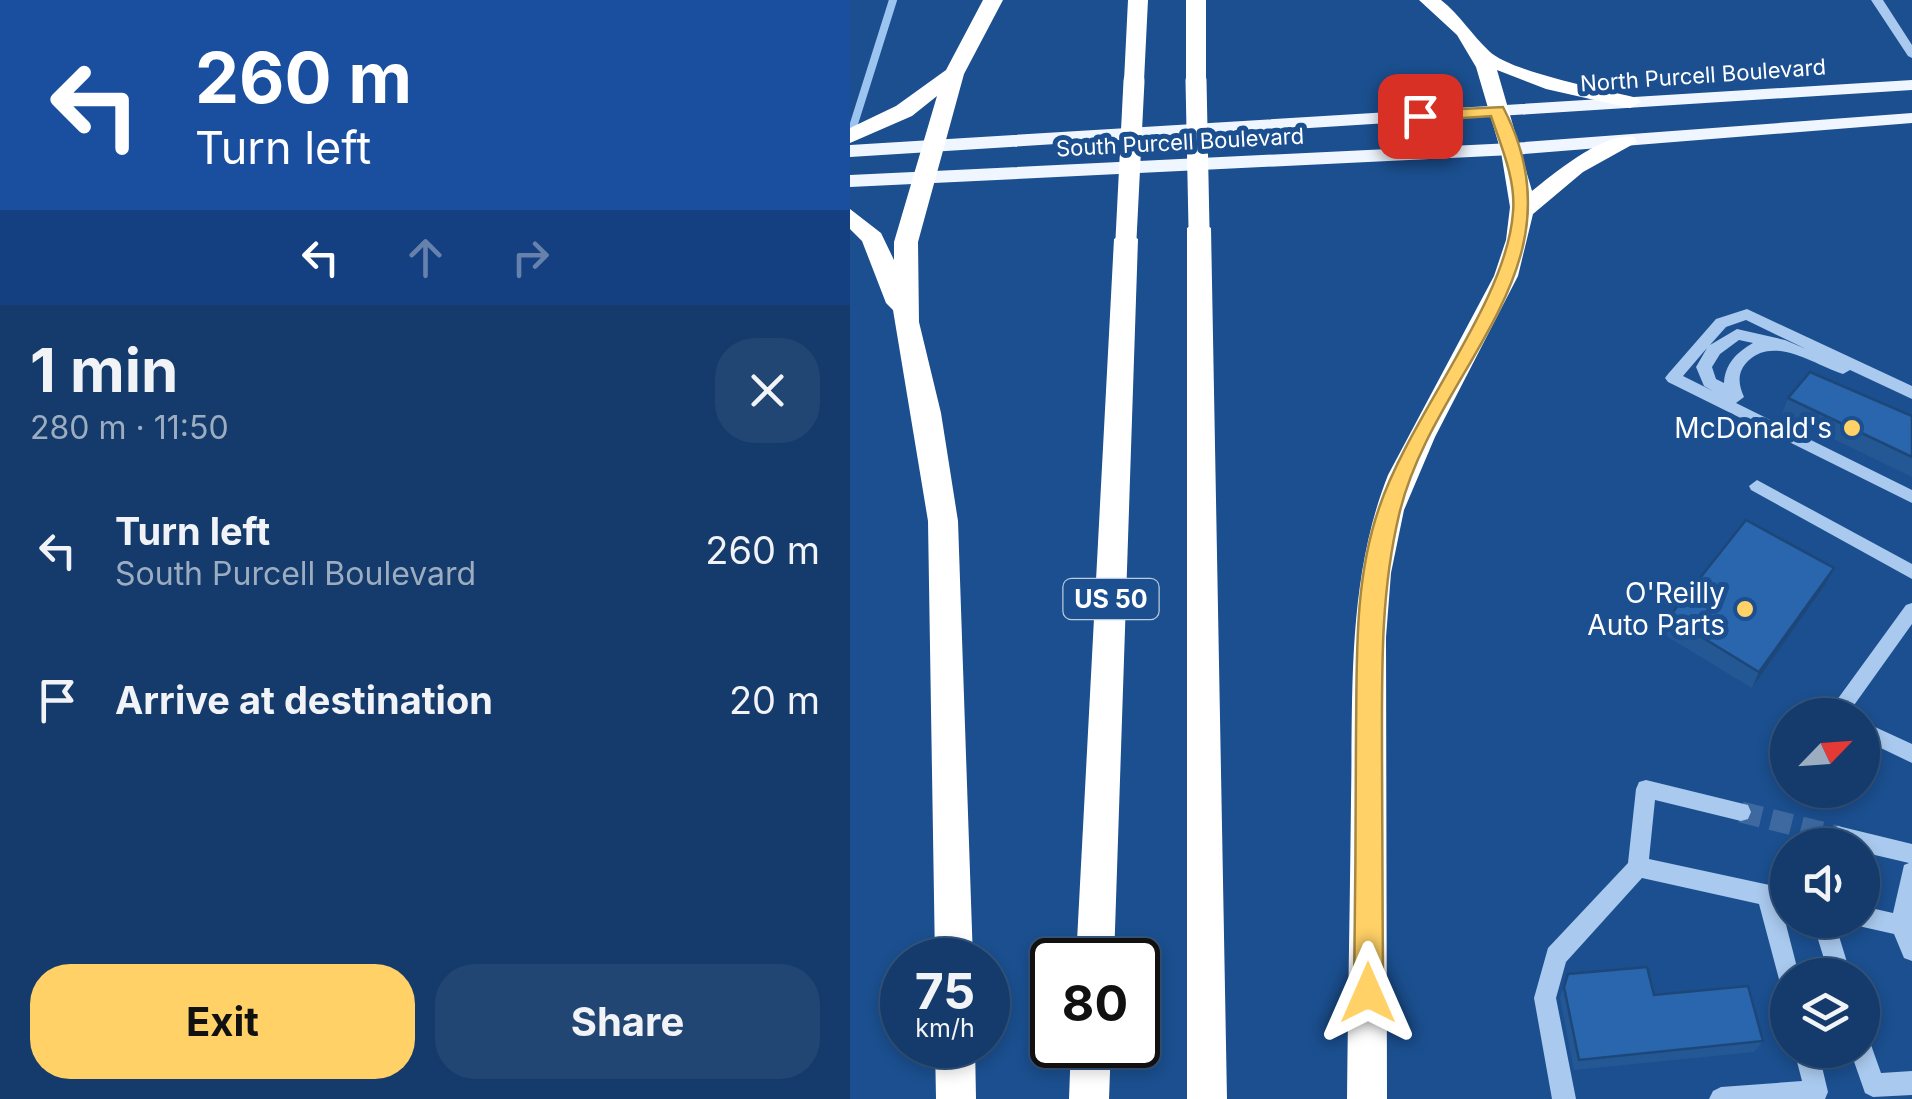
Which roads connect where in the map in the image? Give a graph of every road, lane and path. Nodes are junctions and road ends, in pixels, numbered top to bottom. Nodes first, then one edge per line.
1 (993, 0) edge
2 (1138, 0) edge
3 (1196, 0) edge
4 (1429, 0) edge
5 (1877, 0) edge
6 (1912, 54) edge
7 (1482, 57) junction
8 (954, 74) junction
9 (1912, 84) edge
10 (1630, 102) junction
11 (1498, 110) junction
12 (1912, 118) edge
13 (850, 136) edge
14 (1626, 142) junction
15 (930, 148) junction
16 (1512, 150) junction
17 (850, 151) edge
18 (922, 178) junction
19 (850, 181) edge
20 (1522, 210) junction
21 (850, 216) edge
22 (906, 322) junction
23 (1780, 344) junction
24 (1864, 370) junction
25 (1912, 393) edge
26 (1736, 398) junction
27 (1912, 485) edge
28 (1757, 486) dead end
29 (1912, 497) edge
30 (1912, 572) edge
31 (1912, 610) edge
32 (1848, 698) edge
33 (1880, 738) edge
34 (1912, 754) edge
35 (1741, 812) tunnel mouth
36 (1880, 846) edge
37 (1912, 854) edge
38 (1638, 867) junction
39 (1912, 872) edge
40 (1770, 896) edge
41 (1880, 921) edge
42 (1901, 925) junction
43 (953, 938) edge
44 (1096, 938) edge
45 (1912, 950) edge
46 (955, 1068) edge
47 (1091, 1068) edge
48 (1810, 1068) edge
49 (1868, 1068) edge
50 (1912, 1083) edge
51 (956, 1099) edge
52 (1089, 1099) edge
53 (1207, 1099) edge
54 (1366, 1099) edge
55 (1564, 1099) edge
56 (1721, 1099) edge

1 - 8 highway
2 - 44 highway, US 50, bridge
3 - 53 highway, bridge
4 - 7 highway
5 - 6 street
7 - 10 highway
7 - 11 highway
8 - 13 highway
8 - 15 highway
9 - 10 main road, North Purcell Boulevard
10 - 11 main road, North Purcell Boulevard
11 - 15 main road, South Purcell Boulevard
11 - 16 highway
12 - 14 main road
14 - 16 main road
14 - 20 highway
15 - 17 main road, South Purcell Boulevard
15 - 18 highway
16 - 18 main road, South Purcell Boulevard
16 - 20 highway
18 - 19 main road, South Purcell Boulevard
18 - 22 highway
20 - 54 highway
21 - 22 highway
22 - 43 highway
23 - 24 street
23 - 26 street
23 - 26 street
24 - 25 street
24 - 29 street
26 - 27 street
28 - 30 street
31 - 32 street
33 - 34 street
35 - 38 street
36 - 37 street
38 - 40 street
38 - 55 street
39 - 42 street
41 - 42 street
42 - 45 street
46 - 51 highway
47 - 52 highway
48 - 56 street
49 - 50 street

